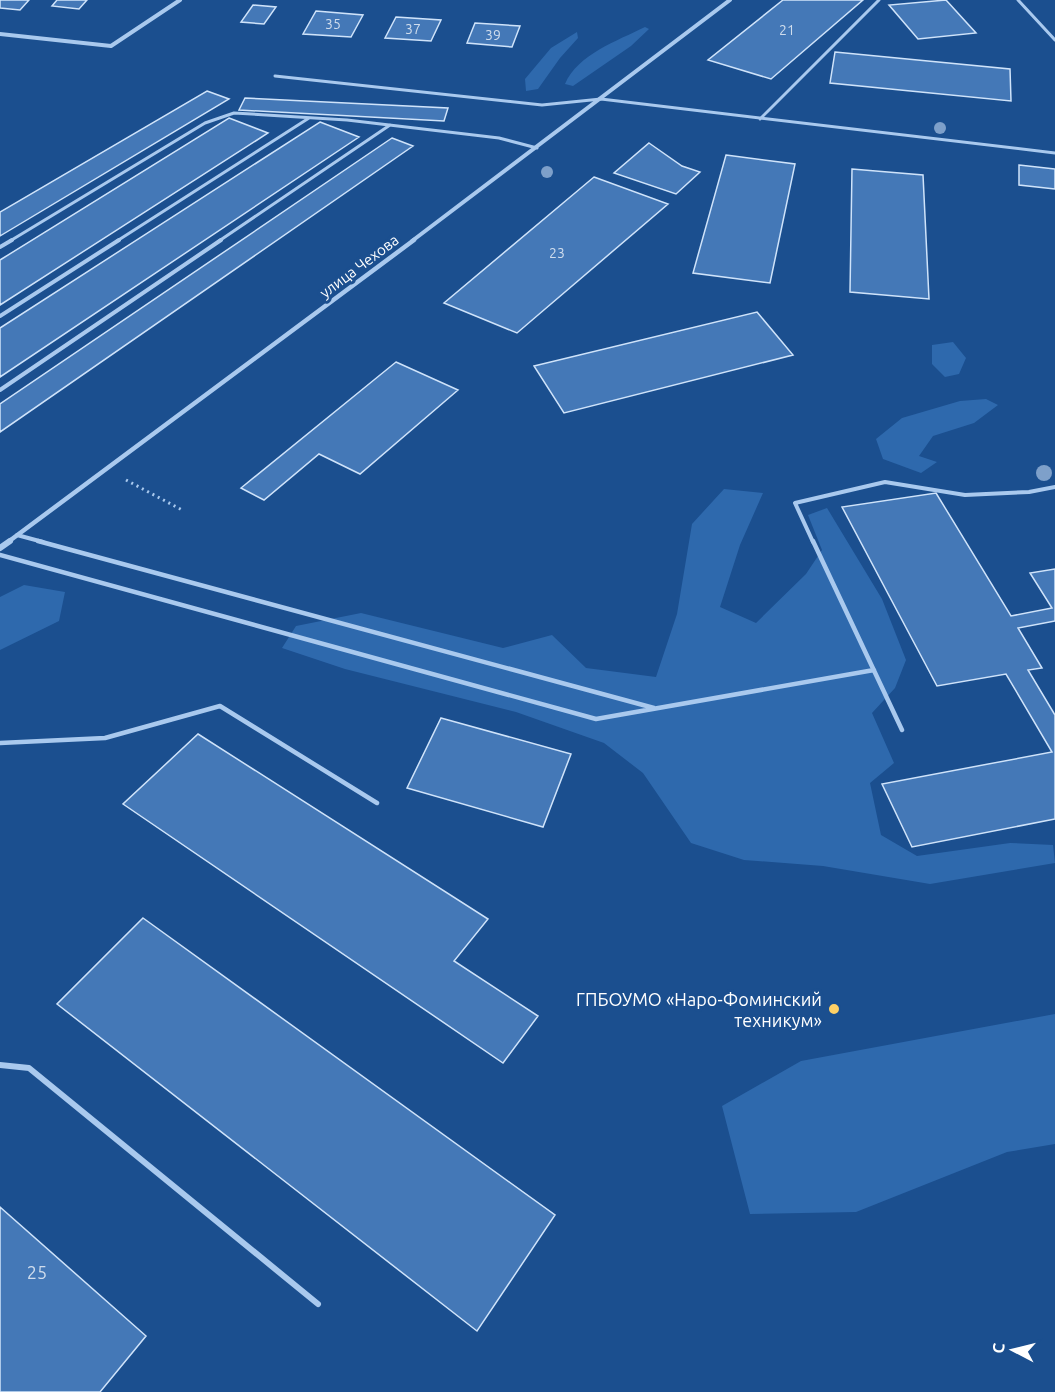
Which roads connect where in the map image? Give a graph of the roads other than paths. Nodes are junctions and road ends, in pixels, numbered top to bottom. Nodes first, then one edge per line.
1 (180, 0) edge
2 (730, 0) edge
3 (879, 0) edge
4 (1018, 0) edge
5 (0, 34) edge
6 (1055, 39) edge
7 (275, 76) dead end
8 (601, 99) junction
9 (309, 118) junction
10 (760, 119) junction
11 (390, 126) junction
12 (537, 148) junction
13 (1055, 153) edge
14 (0, 247) edge
15 (0, 316) edge
16 (0, 390) edge
17 (1055, 487) edge
18 (17, 535) junction
19 (0, 548) edge
20 (0, 555) edge
21 (874, 670) junction
22 (657, 709) junction
23 (902, 730) dead end
24 (0, 743) edge
25 (377, 803) dead end
26 (0, 1065) edge
27 (318, 1304) dead end

1 - 5 street
2 - 8 street, улица Чехова
3 - 10 lane
4 - 6 lane
7 - 8 lane
8 - 10 lane
8 - 12 street, улица Чехова
9 - 11 lane
9 - 14 lane
9 - 15 lane
10 - 13 lane
11 - 12 lane
11 - 16 lane
12 - 18 street, улица Чехова
17 - 21 lane
18 - 19 street, улица Чехова
18 - 22 lane
20 - 22 lane
21 - 22 lane
21 - 23 lane
24 - 25 lane
26 - 27 lane

